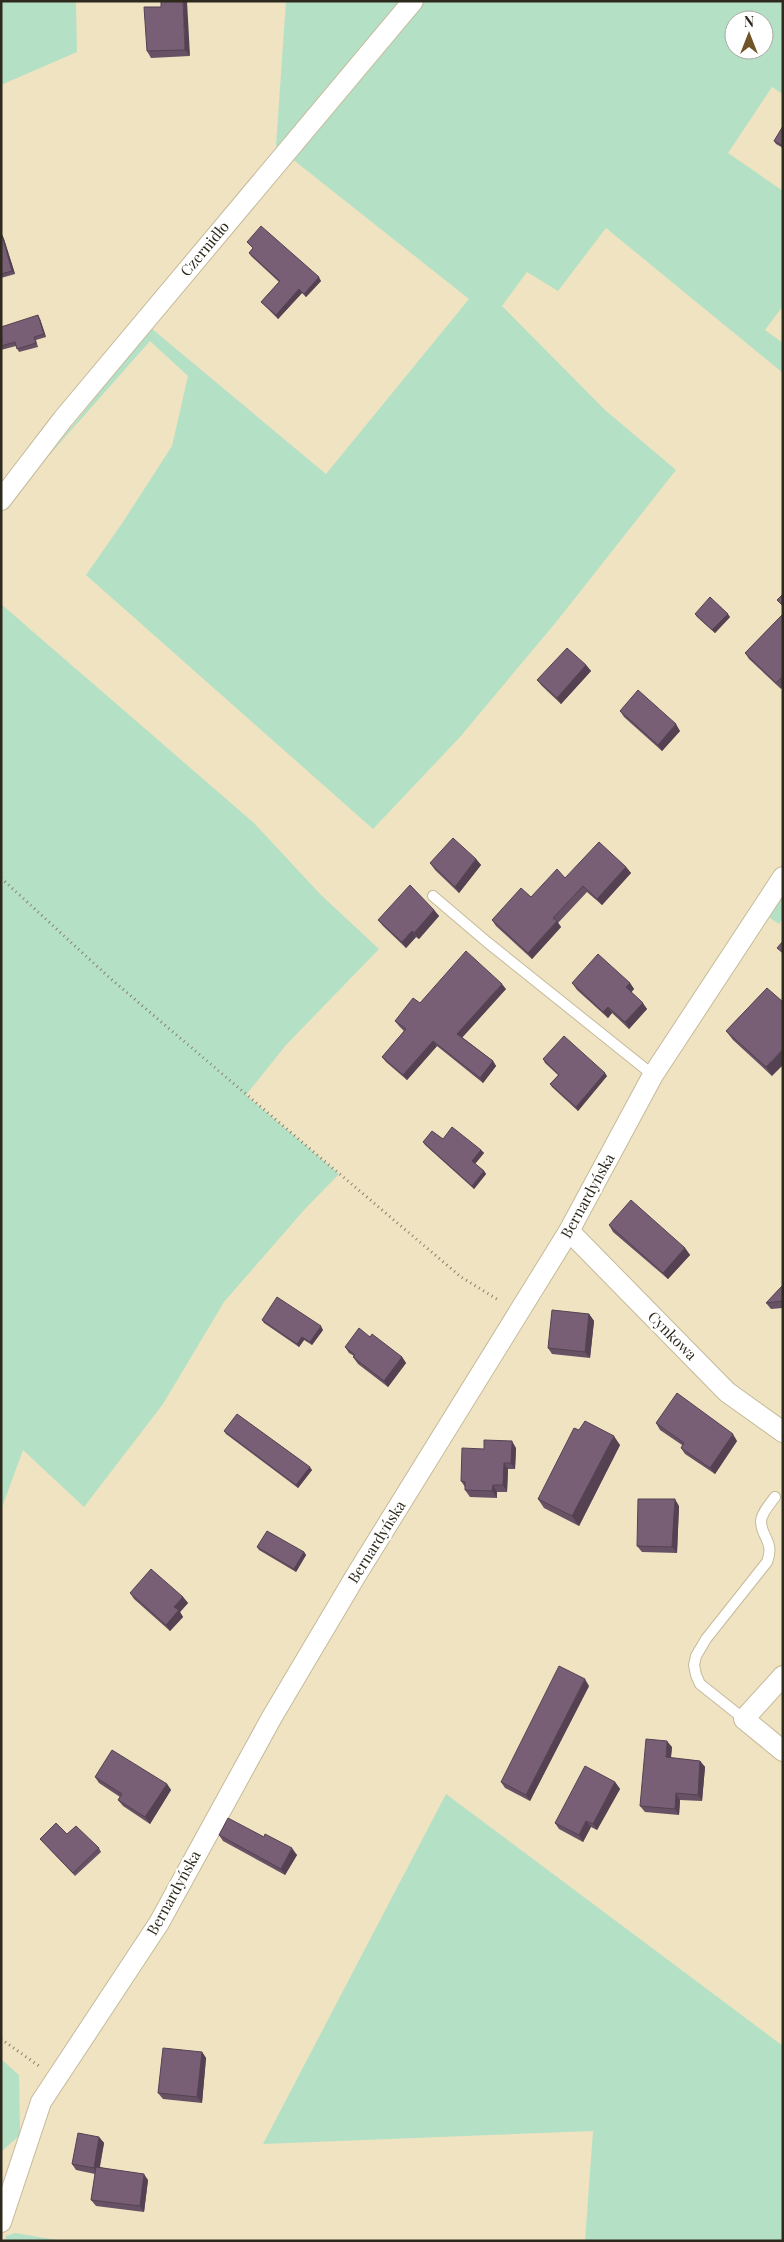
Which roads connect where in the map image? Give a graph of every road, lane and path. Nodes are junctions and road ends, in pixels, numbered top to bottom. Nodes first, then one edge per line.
1 (413, 1) edge
2 (1, 500) edge
3 (783, 877) edge
4 (1, 878) edge
5 (433, 896) dead end
6 (653, 1076) junction
7 (569, 1231) junction
8 (520, 1310) junction
9 (783, 1432) edge
10 (775, 1497) dead end
11 (783, 1676) edge
12 (744, 1719) junction
13 (783, 1751) edge
14 (1, 2039) edge
15 (56, 2079) junction
16 (1, 2222) edge

1 - 2 street, Czernidło
3 - 6 street, Bernardyńska
4 - 8 path
5 - 6 lane
6 - 7 street, Bernardyńska
7 - 8 street, Bernardyńska
7 - 9 street, Cynkowa
8 - 15 street, Bernardyńska
10 - 12 lane
11 - 12 street
12 - 13 street
14 - 15 path
15 - 16 street, Bernardyńska

